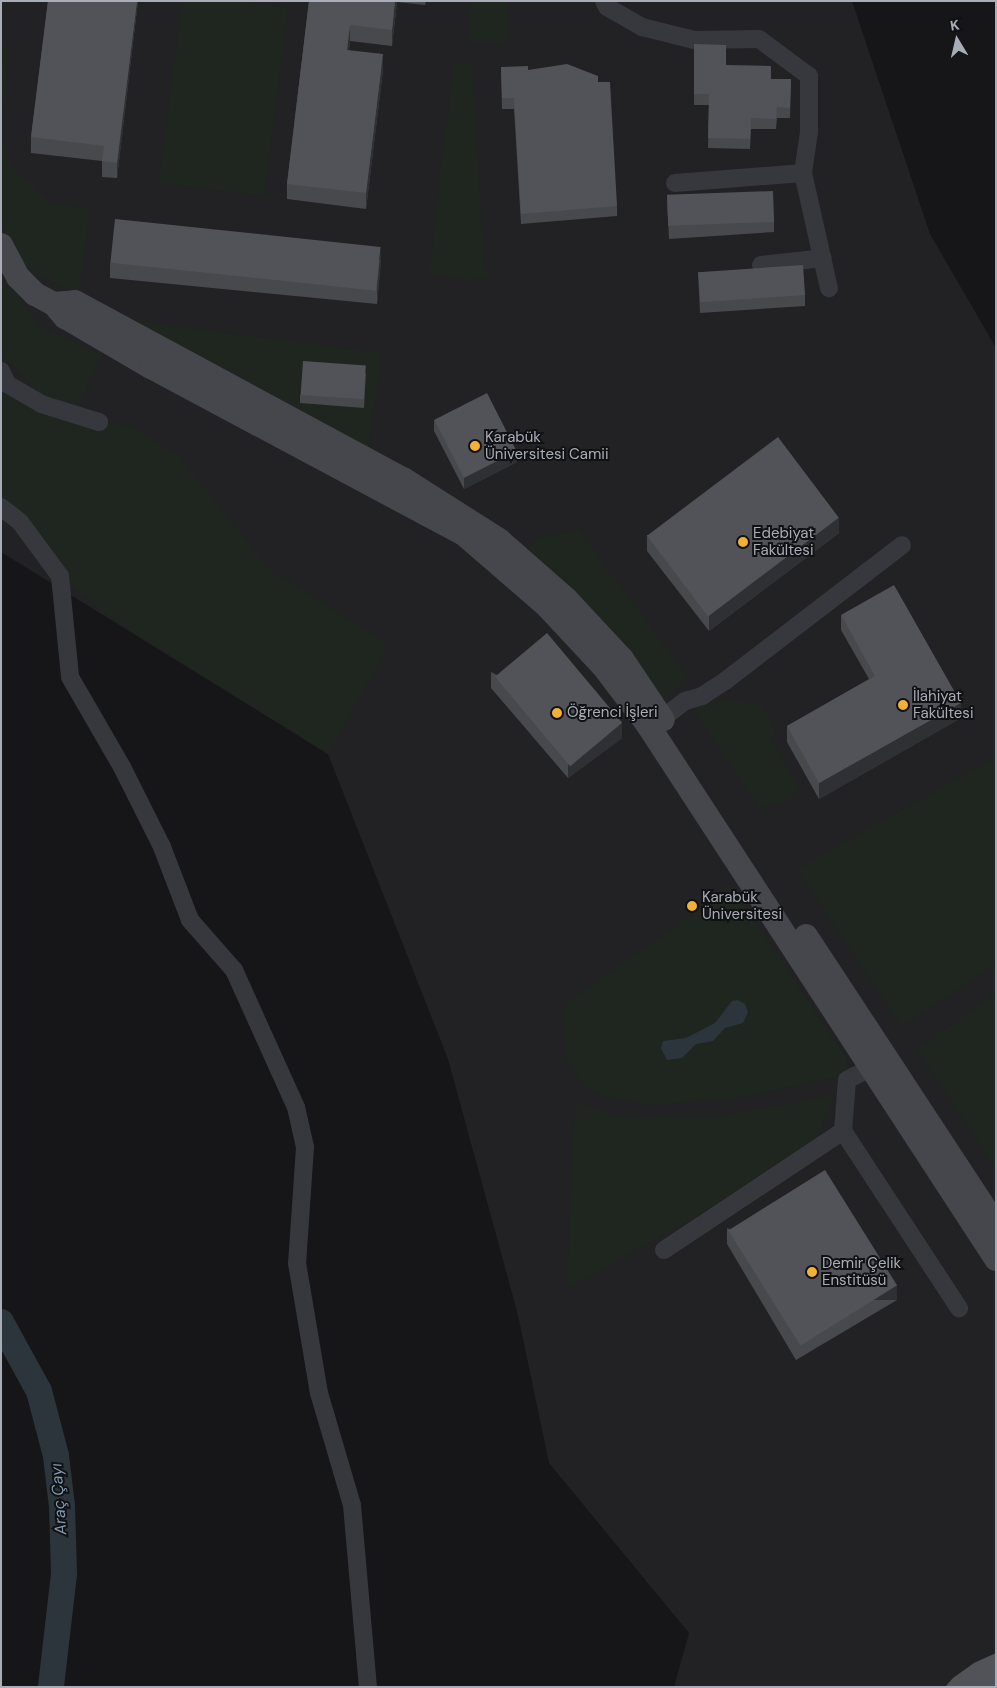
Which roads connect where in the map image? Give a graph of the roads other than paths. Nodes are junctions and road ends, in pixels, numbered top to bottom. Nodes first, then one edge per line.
1 (604, 1) edge
2 (803, 173) junction
3 (675, 183) dead end
4 (1, 244) edge
5 (822, 258) junction
6 (761, 265) dead end
7 (829, 288) dead end
8 (1, 371) edge
9 (99, 422) dead end
10 (1, 507) edge
11 (902, 545) dead end
12 (656, 723) junction
13 (879, 1064) junction
14 (843, 1131) junction
15 (996, 1225) edge
16 (664, 1250) dead end
17 (996, 1259) edge
18 (959, 1308) dead end
19 (368, 1687) edge

1 - 2 street
2 - 3 street
2 - 5 street
4 - 12 main road
5 - 6 street
5 - 7 street
8 - 9 street
10 - 19 street
11 - 12 street
12 - 13 main road
13 - 14 street
13 - 15 main road
13 - 17 main road
14 - 16 street
14 - 18 street

